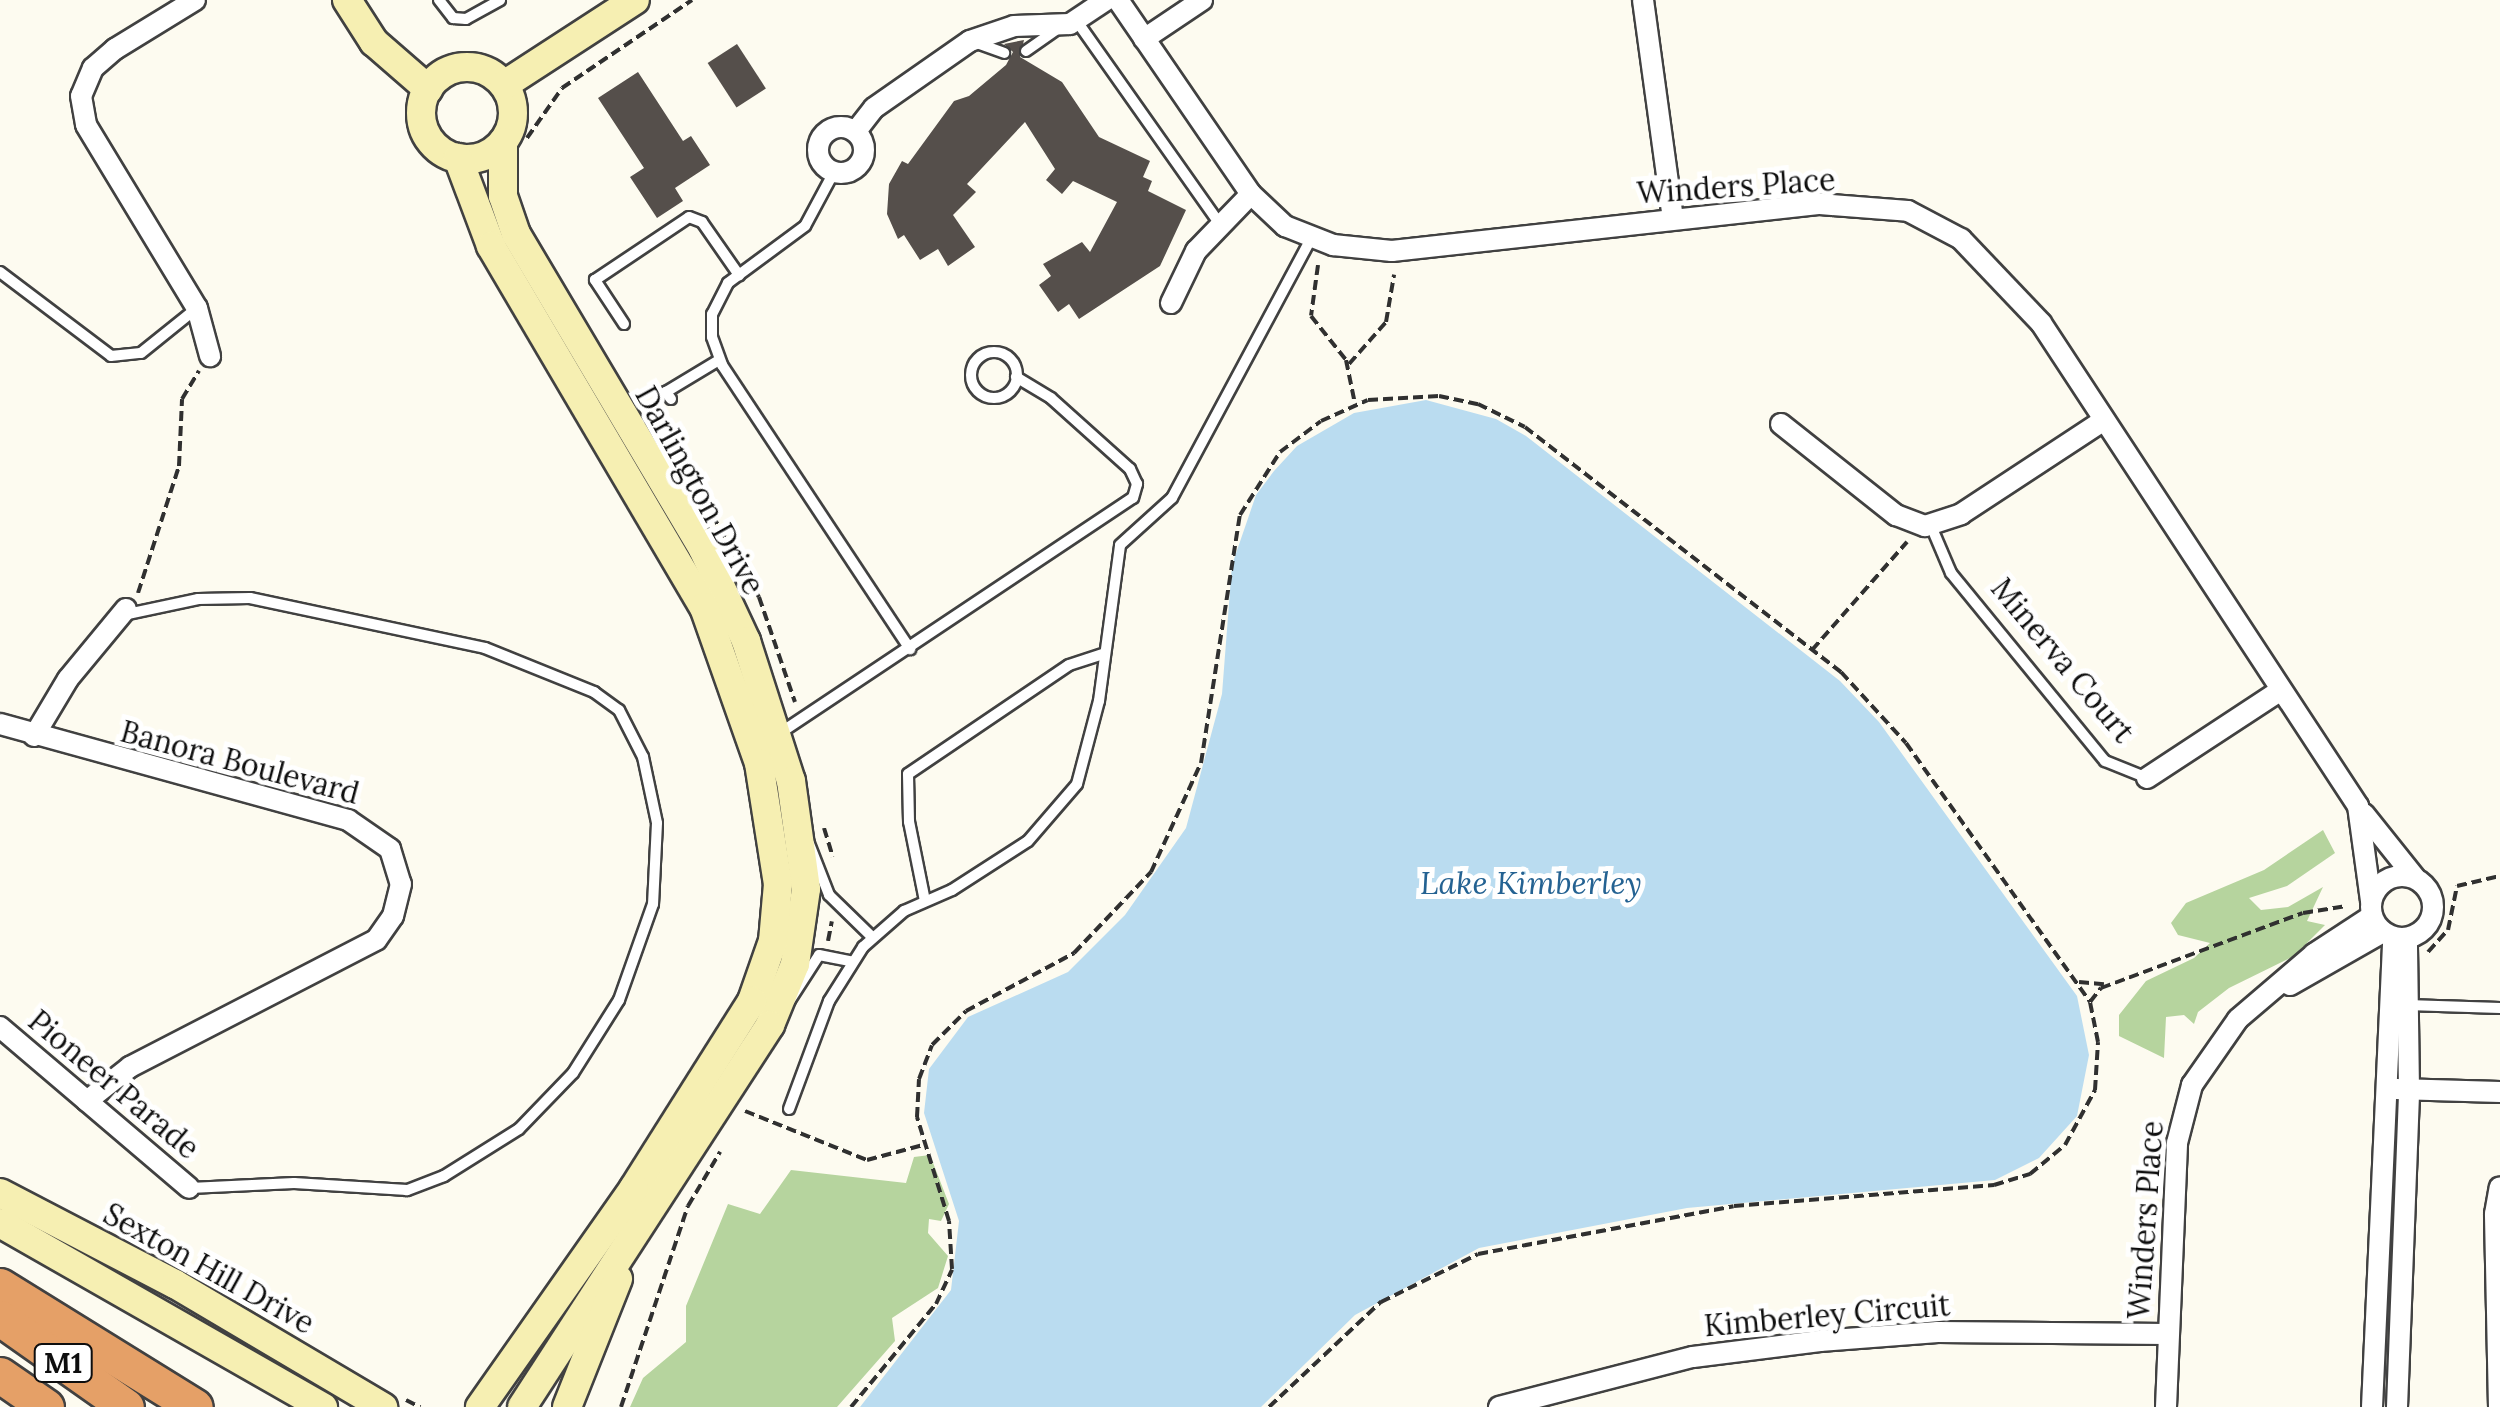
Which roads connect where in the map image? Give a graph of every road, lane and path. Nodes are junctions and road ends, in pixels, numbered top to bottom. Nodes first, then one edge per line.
1 (196, 0) edge
2 (347, 0) edge
3 (439, 0) edge
4 (500, 0) edge
5 (634, 0) edge
6 (692, 0) edge
7 (1106, 0) edge
8 (1118, 0) edge
9 (1202, 0) edge
10 (1643, 0) edge
11 (1073, 22) junction
12 (1144, 39) junction
13 (970, 42) junction
14 (1026, 51) dead end
15 (1004, 53) dead end
16 (504, 86) junction
17 (428, 90) junction
18 (856, 131) junction
19 (513, 149) junction
20 (458, 158) junction
21 (834, 172) junction
22 (1251, 194) junction
23 (1673, 219) junction
24 (1220, 224) junction
25 (1312, 237) junction
26 (1318, 265) dead end
27 (0, 272) edge
28 (739, 275) junction
29 (1394, 275) dead end
30 (1171, 303) dead end
31 (197, 308) junction
32 (624, 324) dead end
33 (210, 356) dead end
34 (719, 360) junction
35 (1348, 365) junction
36 (1016, 377) junction
37 (186, 390) dead end
38 (670, 400) dead end
39 (1355, 404) junction
40 (2104, 420) junction
41 (1780, 424) dead end
42 (661, 426) dead end
43 (1923, 525) junction
44 (144, 580) dead end
45 (123, 612) joint
46 (910, 648) junction
47 (1812, 650) junction
48 (1103, 654) junction
49 (2280, 690) junction
50 (0, 724) edge
51 (789, 727) junction
52 (34, 736) junction
53 (2147, 778) joint
54 (2357, 805) junction
55 (811, 822) junction
56 (2500, 876) edge
57 (2415, 878) junction
58 (925, 901) junction
59 (835, 903) junction
60 (2386, 927) junction
61 (872, 937) junction
62 (826, 952) junction
63 (851, 961) junction
64 (2079, 982) junction
65 (2110, 984) junction
66 (2090, 1002) junction
67 (2399, 1005) junction
68 (2500, 1008) edge
69 (778, 1011) junction
70 (0, 1027) edge
71 (2384, 1089) junction
72 (2409, 1090) junction
73 (2500, 1092) edge
74 (747, 1098) dead end
75 (87, 1100) junction
76 (740, 1109) junction
77 (789, 1109) dead end
78 (735, 1118) dead end
79 (924, 1145) junction
80 (722, 1146) dead end
81 (2500, 1186) edge
82 (189, 1188) joint
83 (0, 1192) edge
84 (0, 1223) edge
85 (624, 1254) junction
86 (0, 1286) edge
87 (0, 1318) edge
88 (2168, 1334) junction
89 (0, 1375) edge
90 (46, 1407) edge
91 (126, 1407) edge
92 (196, 1407) edge
93 (323, 1407) edge
94 (383, 1407) edge
95 (480, 1407) edge
96 (522, 1407) edge
97 (568, 1407) edge
98 (621, 1407) edge
99 (851, 1407) edge
100 (1268, 1407) edge
101 (1499, 1407) edge
102 (2166, 1407) edge
103 (2372, 1407) edge
104 (2397, 1407) edge
105 (2499, 1407) edge

1 - 31 street
2 - 17 street
3 - 4 lane
5 - 16 street
6 - 19 path
7 - 11 street
8 - 12 street, Winders Place
9 - 12 street
10 - 23 street
11 - 13 street
11 - 14 lane
11 - 24 lane
12 - 22 street, Winders Place
13 - 15 lane
13 - 18 street
16 - 17 street
16 - 19 street
17 - 20 street
18 - 21 street
18 - 21 street
19 - 20 street
19 - 51 street, Darlington Drive
20 - 95 street, Darlington Drive
21 - 28 lane
22 - 24 street
22 - 25 street, Winders Place
23 - 25 street, Winders Place
23 - 40 street, Winders Place
24 - 30 street
25 - 48 lane
26 - 35 path
27 - 31 lane
28 - 32 lane
28 - 34 lane
29 - 35 path
31 - 33 street
34 - 38 lane
34 - 46 lane
35 - 39 path
36 - 36 lane
36 - 46 lane
37 - 44 path
39 - 47 path
39 - 79 path
40 - 43 street
40 - 49 street, Winders Place
41 - 43 street
42 - 51 path
43 - 47 path
43 - 53 lane, Minerva Court
45 - 52 street
45 - 82 lane
46 - 51 lane
47 - 64 path
48 - 58 lane
48 - 58 lane
49 - 53 street, Minerva Court
49 - 54 street, Winders Place
50 - 52 street, Banora Boulevard
51 - 55 street, Darlington Drive
52 - 75 street, Banora Boulevard
54 - 57 street, Winders Place
54 - 60 street, Winders Place
55 - 59 lane
55 - 59 path
55 - 69 street, Darlington Drive
56 - 60 path
57 - 60 street
57 - 60 street
58 - 61 lane
59 - 61 lane
59 - 62 path
60 - 65 path
60 - 67 street
60 - 88 street, Winders Place
61 - 63 lane
62 - 63 lane
62 - 69 lane
63 - 77 lane
64 - 65 path
64 - 66 path
65 - 66 path
66 - 100 path
67 - 68 lane
67 - 71 street
67 - 72 street
69 - 85 street, Darlington Drive
70 - 75 street, Pioneer Parade
71 - 72 street
71 - 103 street
72 - 73 street
72 - 104 street
74 - 76 path
75 - 82 street, Pioneer Parade
76 - 78 path
76 - 79 path
79 - 99 path
80 - 98 path
81 - 105 street
83 - 94 street, Sexton Hill Drive
84 - 93 street, Sexton Hill Drive
85 - 96 street, Darlington Drive
85 - 97 street
86 - 92 highway
87 - 91 highway, M1
88 - 101 street, Kimberley Circuit
88 - 102 street, Winders Place
89 - 90 highway, M1

